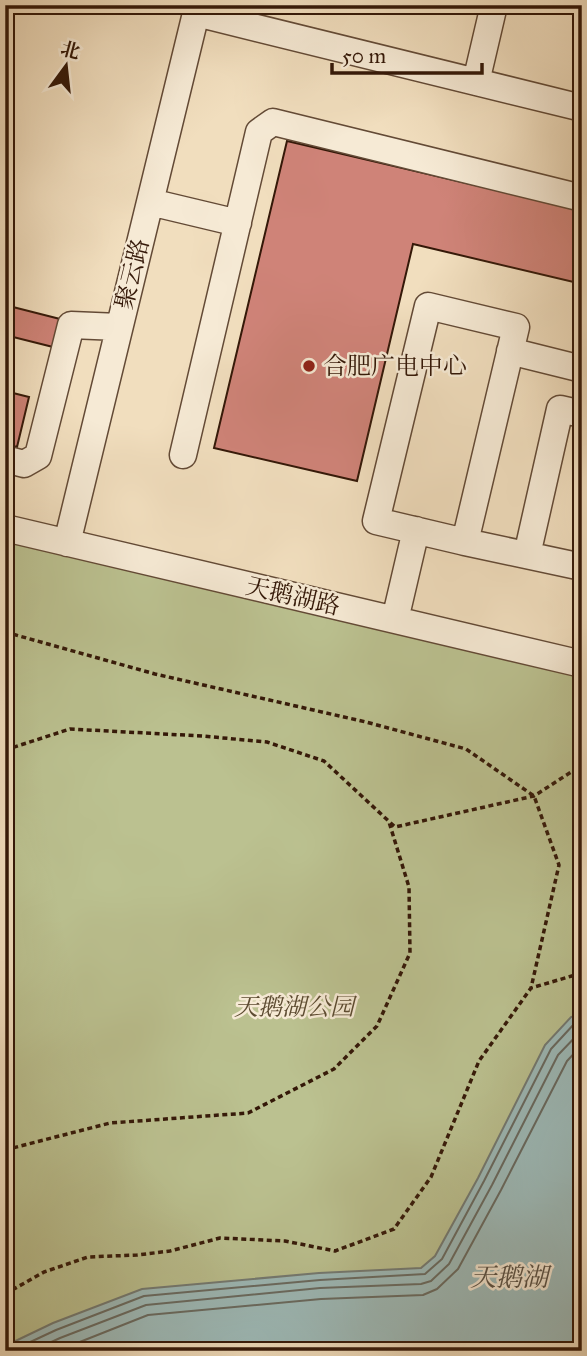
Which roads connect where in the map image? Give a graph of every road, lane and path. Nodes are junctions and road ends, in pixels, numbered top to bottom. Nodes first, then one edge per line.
1 (495, 5) edge
2 (197, 9) edge
3 (476, 82) junction
4 (582, 108) edge
5 (582, 198) edge
6 (150, 202) junction
7 (238, 223) junction
8 (119, 327) junction
9 (510, 351) junction
10 (582, 369) edge
11 (582, 414) edge
12 (183, 455) dead end
13 (5, 459) edge
14 (5, 516) edge
15 (5, 528) edge
16 (416, 530) junction
17 (68, 538) junction
18 (465, 542) junction
19 (527, 555) junction
20 (581, 563) edge
21 (398, 607) junction
22 (5, 632) edge
23 (582, 651) edge
24 (582, 664) edge
25 (5, 750) edge
26 (582, 765) edge
27 (534, 796) junction
28 (388, 820) junction
29 (582, 973) edge
30 (531, 988) junction
31 (5, 1150) edge
32 (5, 1294) edge

1 - 3 street
2 - 3 street
2 - 6 street, 聚云路
3 - 4 street
5 - 7 street
6 - 7 street
6 - 8 street, 聚云路
7 - 12 street
8 - 13 street
8 - 17 street, 聚云路
9 - 10 street
9 - 16 street
9 - 18 street
11 - 19 street
14 - 17 street, 天鹅湖路
15 - 17 street, 天鹅湖路
16 - 18 street
16 - 21 street
17 - 21 street, 天鹅湖路
17 - 24 street, 天鹅湖路
18 - 19 street
19 - 20 street
21 - 23 street, 天鹅湖路
22 - 27 path
25 - 28 path
26 - 27 path
27 - 28 path
27 - 30 path
28 - 31 path
29 - 30 path
30 - 32 path

